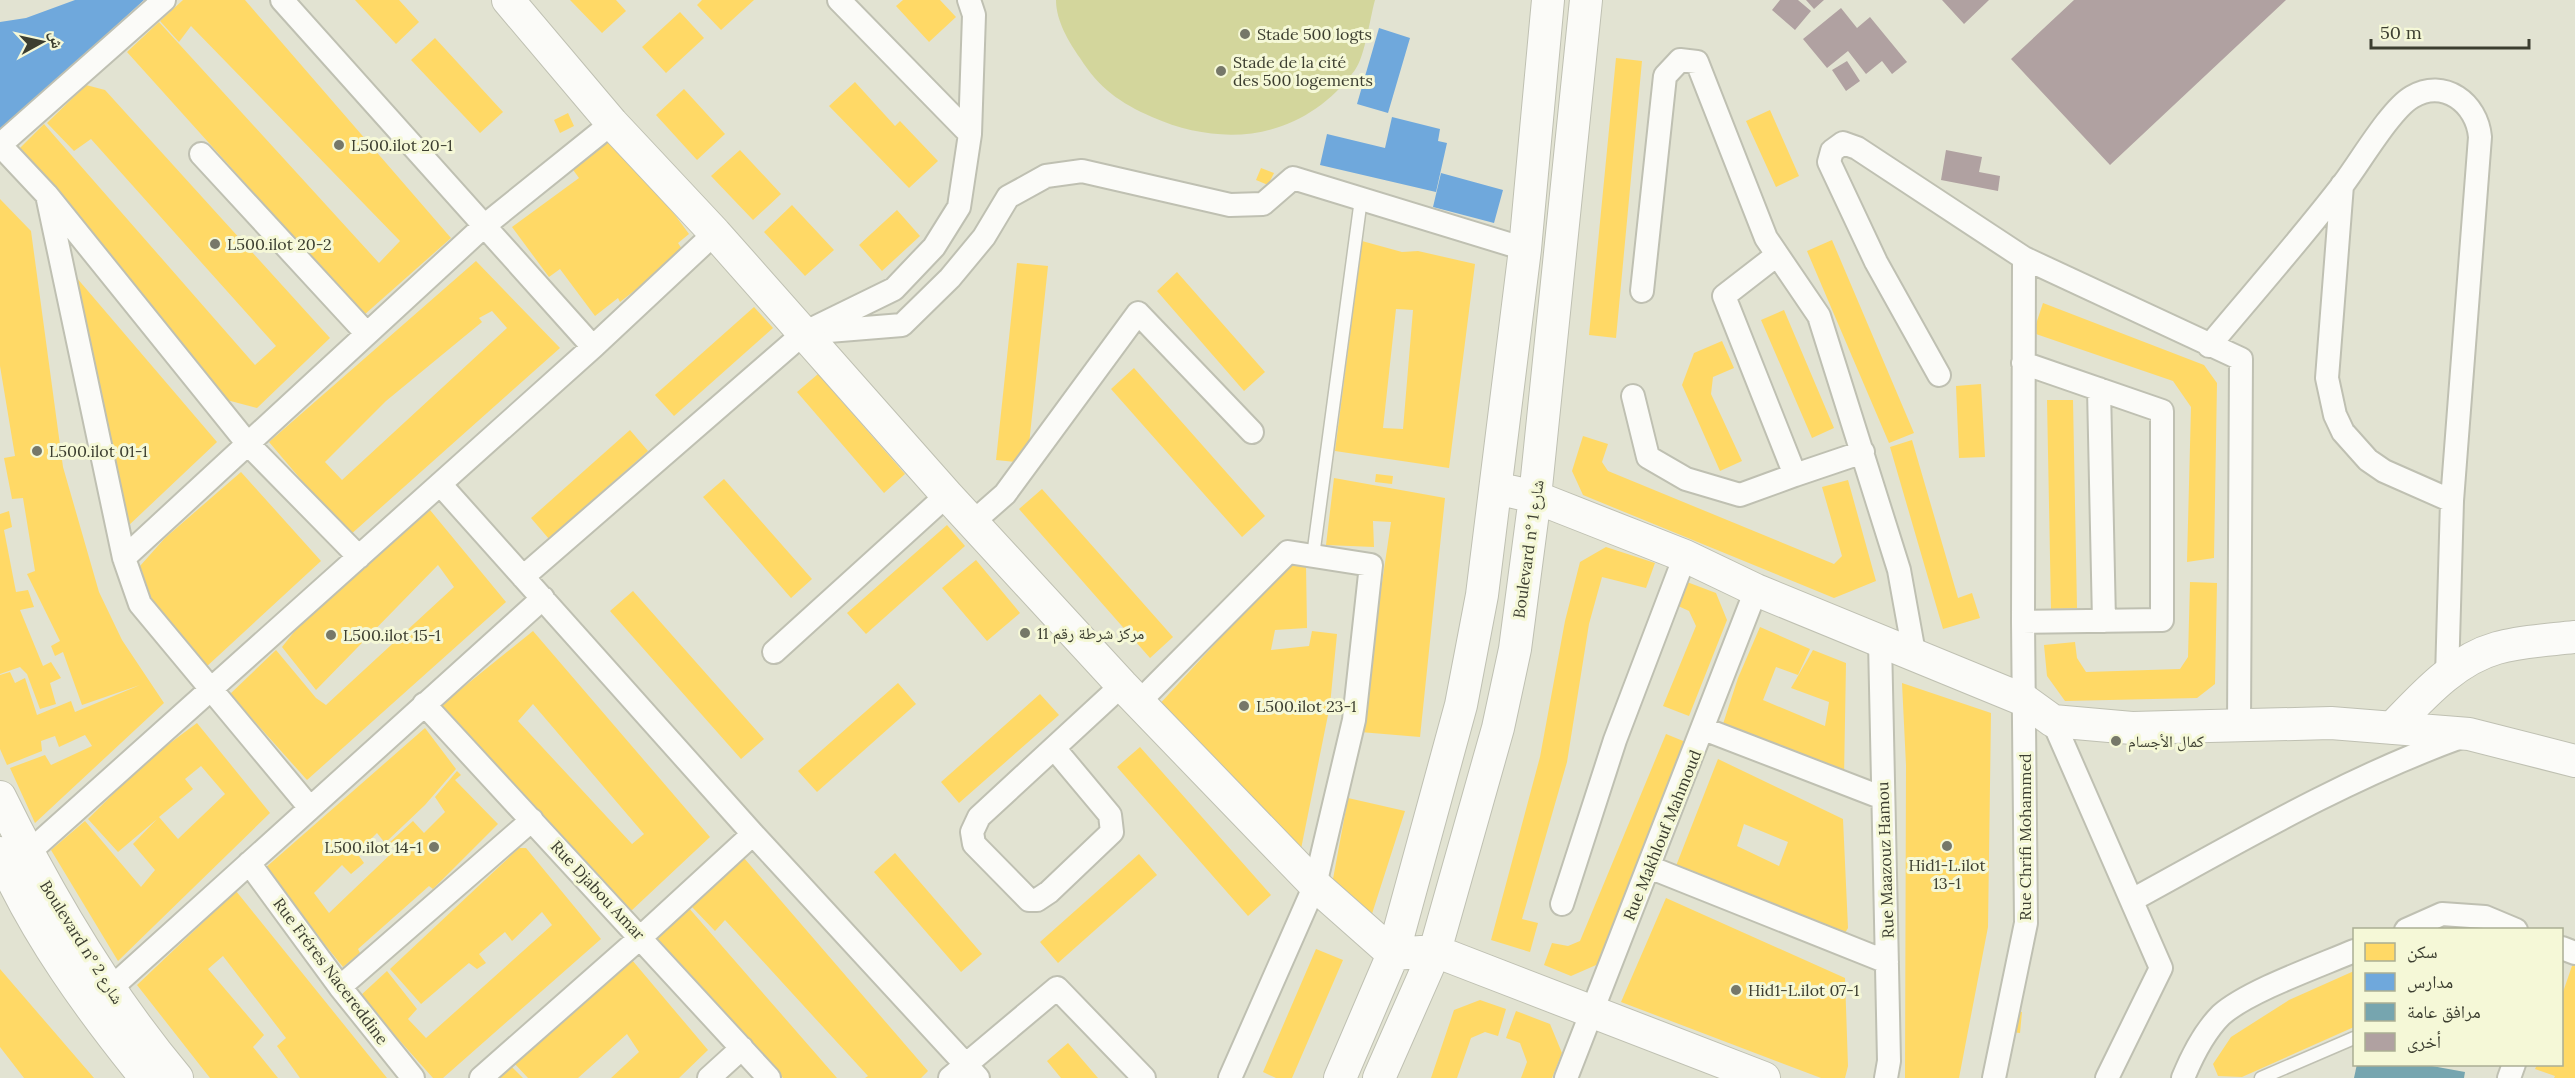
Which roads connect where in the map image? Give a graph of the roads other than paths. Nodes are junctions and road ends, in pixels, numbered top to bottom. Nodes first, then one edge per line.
1 (164, 0) edge
2 (282, 0) edge
3 (508, 0) edge
4 (839, 0) edge
5 (969, 0) edge
6 (1548, 0) edge
7 (1586, 0) edge
8 (612, 123) junction
9 (970, 134) junction
10 (0, 145) edge
11 (201, 154) dead end
12 (2342, 185) junction
13 (47, 195) junction
14 (1361, 199) junction
15 (484, 226) junction
16 (715, 232) junction
17 (1525, 249) junction
18 (1778, 255) junction
19 (2024, 258) junction
20 (1642, 291) dead end
21 (804, 333) junction
22 (367, 334) junction
23 (2209, 346) junction
24 (593, 348) junction
25 (2022, 363) junction
26 (1939, 375) dead end
27 (2099, 389) junction
28 (1633, 396) dead end
29 (1252, 432) dead end
30 (248, 444) junction
31 (1863, 452) junction
32 (1795, 475) junction
33 (440, 484) junction
34 (1496, 488) junction
35 (947, 495) junction
36 (1535, 497) junction
37 (2452, 501) junction
38 (972, 523) junction
39 (1313, 556) junction
40 (1685, 556) junction
41 (359, 557) junction
42 (124, 558) junction
43 (523, 577) junction
44 (1756, 590) junction
45 (543, 598) junction
46 (2104, 621) junction
47 (2023, 622) junction
48 (2575, 637) edge
49 (1880, 641) junction
50 (774, 652) dead end
51 (1914, 653) junction
52 (2447, 677) junction
53 (212, 688) junction
54 (1130, 694) junction
55 (2024, 700) junction
56 (424, 704) junction
57 (2053, 721) junction
58 (2239, 726) junction
59 (2392, 728) junction
60 (1704, 729) junction
61 (2469, 734) junction
62 (1054, 748) junction
63 (2575, 761) edge
64 (0, 797) edge
65 (1883, 798) junction
66 (310, 808) junction
67 (532, 820) junction
68 (753, 834) junction
69 (14, 853) edge
70 (249, 863) junction
71 (1649, 867) junction
72 (1315, 885) junction
73 (2132, 900) junction
74 (1563, 904) dead end
75 (2410, 928) edge
76 (2512, 928) edge
77 (641, 937) junction
78 (1435, 951) junction
79 (2353, 952) edge
80 (1393, 954) junction
81 (1887, 962) junction
82 (340, 987) junction
83 (110, 989) junction
84 (1593, 1011) junction
85 (2353, 1039) edge
86 (742, 1048) junction
87 (964, 1074) edge
88 (1748, 1075) edge
89 (2185, 1077) edge
90 (146, 1078) edge
91 (177, 1078) edge
92 (413, 1078) edge
93 (481, 1078) edge
94 (709, 1078) edge
95 (769, 1078) edge
96 (1144, 1078) edge
97 (1230, 1078) edge
98 (1340, 1078) edge
99 (1379, 1078) edge
100 (1566, 1078) edge
101 (1886, 1078) edge
102 (1994, 1078) edge
103 (2107, 1078) edge
104 (2261, 1078) edge

1 - 10 street
2 - 15 street
3 - 8 street
4 - 9 street
5 - 9 street
6 - 17 street
7 - 36 street, Boulevard n° شارع 1
8 - 15 street
8 - 16 street
9 - 21 street
10 - 13 street
11 - 22 street
12 - 23 street
12 - 37 street
12 - 37 street
13 - 30 street
13 - 42 street
14 - 17 street
14 - 21 street
14 - 39 lane
15 - 22 street
15 - 24 street
16 - 21 street
16 - 24 street
17 - 34 street
18 - 20 street
18 - 31 street
18 - 32 street
19 - 23 street
19 - 25 street, Rue Chrifi Mohammed
19 - 26 street
21 - 35 street
21 - 43 street
22 - 30 street
23 - 58 street
24 - 33 street
25 - 27 street
25 - 47 street, Rue Chrifi Mohammed
27 - 46 street
27 - 46 street
28 - 32 street
29 - 38 street
30 - 41 street
30 - 42 street
31 - 32 street
31 - 51 street
33 - 41 street
33 - 43 street
34 - 36 street
34 - 80 street
35 - 38 street
35 - 50 street
36 - 40 street
36 - 78 street, Boulevard n° شارع 1
37 - 52 street
38 - 54 street
39 - 54 street
39 - 72 street
40 - 44 street
40 - 74 street
41 - 53 street
42 - 53 street
43 - 45 street
44 - 49 street
44 - 60 street, Rue Makhlouf Mahmoud
45 - 56 street
45 - 68 street
46 - 47 street
47 - 55 street, Rue Chrifi Mohammed
48 - 52 street
49 - 51 street
49 - 65 street, Rue Maazouz Hamou
51 - 55 street
52 - 59 street
53 - 66 street
53 - 69 street
54 - 62 street
54 - 72 street
55 - 57 street
55 - 102 street, Rue Chrifi Mohammed
56 - 66 street
56 - 67 street, Rue Djabou Amar
57 - 58 street
57 - 73 street
58 - 59 street
59 - 61 street
60 - 65 street
60 - 71 street, Rue Makhlouf Mahmoud
61 - 63 street
61 - 73 street
62 - 62 street
64 - 69 street, Boulevard n° شارع 2
65 - 81 street, Rue Maazouz Hamou
66 - 70 street
67 - 77 street, Rue Djabou Amar
67 - 82 street
68 - 77 street
68 - 87 street
69 - 83 street, Boulevard n° شارع 2
69 - 90 street, Boulevard n° شارع 2
70 - 82 street, Rue Fréres Nacereddine
70 - 83 street
71 - 81 street
71 - 84 street, Rue Makhlouf Mahmoud
72 - 80 street
72 - 97 street
73 - 103 street
75 - 76 street
77 - 86 street, Rue Djabou Amar
77 - 93 street
78 - 80 street
78 - 84 street
78 - 99 street, Boulevard n° شارع 1
79 - 89 street
80 - 98 street
81 - 101 street, Rue Maazouz Hamou
82 - 92 street, Rue Fréres Nacereddine
83 - 91 street, Boulevard n° شارع 2
84 - 88 street
84 - 100 street, Rue Makhlouf Mahmoud
85 - 104 lane
86 - 94 street
86 - 95 street, Rue Djabou Amar
87 - 96 street

